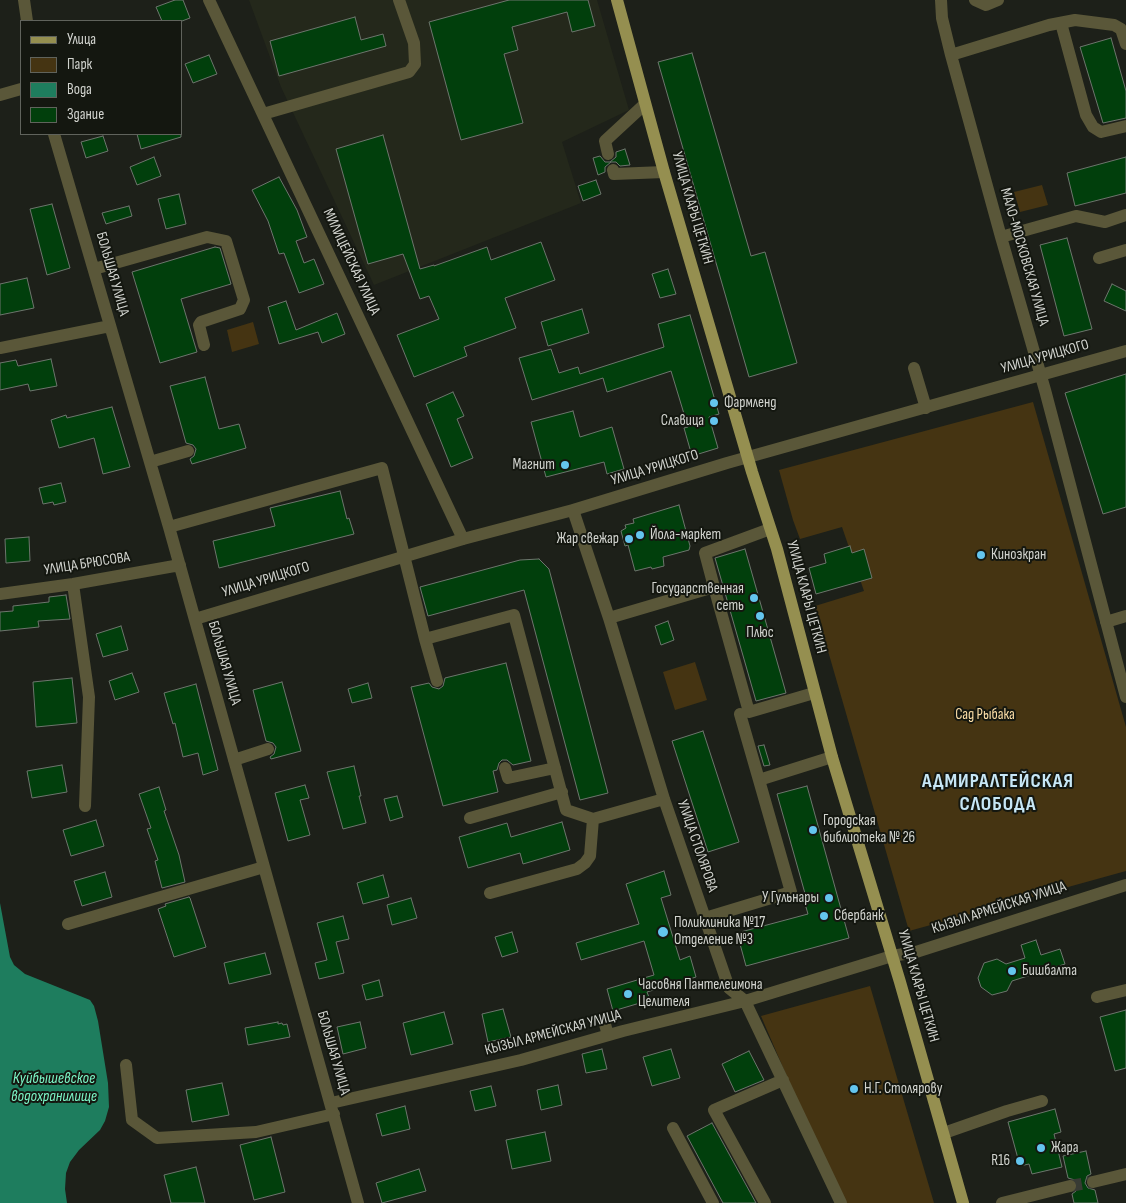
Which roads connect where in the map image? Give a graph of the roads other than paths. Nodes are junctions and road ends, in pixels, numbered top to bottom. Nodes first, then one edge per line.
1 (24, 0) edge
2 (209, 0) edge
3 (399, 0) edge
4 (617, 0) edge
5 (941, 0) edge
6 (975, 0) edge
7 (998, 0) edge
8 (27, 20) edge
9 (1062, 23) junction
10 (1126, 44) edge
11 (951, 55) junction
12 (20, 89) edge
13 (0, 95) edge
14 (645, 104) junction
15 (263, 114) junction
16 (1126, 126) edge
17 (54, 135) edge
18 (608, 154) dead end
19 (613, 170) dead end
20 (664, 172) junction
21 (1126, 215) edge
22 (1001, 237) junction
23 (1126, 250) edge
24 (1099, 258) dead end
25 (94, 269) junction
26 (110, 326) junction
27 (204, 345) dead end
28 (0, 348) edge
29 (1126, 351) edge
30 (914, 368) dead end
31 (1040, 375) junction
32 (926, 408) junction
33 (188, 450) dead end
34 (748, 458) junction
35 (150, 462) junction
36 (573, 510) junction
37 (169, 527) junction
38 (770, 530) junction
39 (463, 539) junction
40 (404, 556) junction
41 (180, 565) junction
42 (73, 584) junction
43 (714, 587) junction
44 (0, 594) edge
45 (1126, 616) edge
46 (609, 618) junction
47 (195, 619) junction
48 (1106, 622) junction
49 (425, 639) junction
50 (436, 681) dead end
51 (814, 693) junction
52 (1126, 697) edge
53 (740, 714) dead end
54 (268, 750) dead end
55 (832, 757) junction
56 (234, 760) junction
57 (505, 768) dead end
58 (555, 768) junction
59 (759, 780) junction
60 (562, 792) junction
61 (664, 798) junction
62 (85, 806) dead end
63 (470, 818) dead end
64 (594, 819) junction
65 (264, 867) junction
66 (1126, 885) edge
67 (490, 893) dead end
68 (705, 918) junction
69 (68, 924) dead end
70 (892, 956) junction
71 (1126, 990) edge
72 (1097, 997) dead end
73 (744, 1001) junction
74 (604, 1021) dead end
75 (608, 1036) junction
76 (126, 1065) dead end
77 (783, 1080) junction
78 (1042, 1101) dead end
79 (332, 1109) junction
80 (673, 1128) dead end
81 (944, 1133) junction
82 (1126, 1174) edge
83 (1093, 1182) tunnel mouth
84 (1070, 1186) tunnel mouth
85 (358, 1203) edge
86 (713, 1203) edge
87 (765, 1203) edge
88 (841, 1203) edge
89 (963, 1203) edge
90 (1002, 1203) edge

1 - 8 street
2 - 15 street, МИЛИЦЕЙСКАЯ УЛИЦА
3 - 15 street
4 - 14 main road, УЛИЦА КЛАРЫ ЦЕТКИН
5 - 11 street, МАЛО-МОСКОВСКАЯ УЛИЦА
6 - 7 street
9 - 10 street
9 - 11 street
9 - 16 street
11 - 22 street, МАЛО-МОСКОВСКАЯ УЛИЦА
12 - 13 street
14 - 18 street
14 - 20 main road, УЛИЦА КЛАРЫ ЦЕТКИН
15 - 39 street, МИЛИЦЕЙСКАЯ УЛИЦА
17 - 25 street, БОЛЬШАЯ УЛИЦА
19 - 20 street
20 - 34 main road, УЛИЦА КЛАРЫ ЦЕТКИН
21 - 22 street
22 - 31 street, МАЛО-МОСКОВСКАЯ УЛИЦА
23 - 24 street
25 - 26 street, БОЛЬШАЯ УЛИЦА
25 - 27 street
26 - 28 street
26 - 35 street, БОЛЬШАЯ УЛИЦА
29 - 31 street, УЛИЦА УРИЦКОГО
30 - 32 street
31 - 32 street, УЛИЦА УРИЦКОГО
31 - 48 street, МАЛО-МОСКОВСКАЯ УЛИЦА
32 - 34 street, УЛИЦА УРИЦКОГО
33 - 35 street
34 - 36 street, УЛИЦА УРИЦКОГО
34 - 38 main road, УЛИЦА КЛАРЫ ЦЕТКИН
35 - 37 street, БОЛЬШАЯ УЛИЦА
36 - 39 street, УЛИЦА УРИЦКОГО
36 - 46 street, УЛИЦА СТОЛЯРОВА
37 - 40 street
37 - 41 street, БОЛЬШАЯ УЛИЦА
38 - 43 street
38 - 51 main road, УЛИЦА КЛАРЫ ЦЕТКИН
39 - 40 street, УЛИЦА УРИЦКОГО
40 - 47 street, УЛИЦА УРИЦКОГО
40 - 49 street
41 - 42 street, УЛИЦА БРЮСОВА
41 - 47 street, БОЛЬШАЯ УЛИЦА
42 - 44 street, УЛИЦА БРЮСОВА
42 - 62 street
43 - 46 street
43 - 51 street
45 - 48 street
46 - 61 street, УЛИЦА СТОЛЯРОВА
47 - 56 street, БОЛЬШАЯ УЛИЦА
48 - 52 street, МАЛО-МОСКОВСКАЯ УЛИЦА
49 - 50 street
49 - 58 street
51 - 55 main road, УЛИЦА КЛАРЫ ЦЕТКИН
53 - 59 street
54 - 56 street
55 - 59 street
55 - 70 main road, УЛИЦА КЛАРЫ ЦЕТКИН
56 - 65 street, БОЛЬШАЯ УЛИЦА
57 - 58 street
58 - 60 street
59 - 68 street
60 - 63 street
60 - 64 street
61 - 64 street
61 - 68 street, УЛИЦА СТОЛЯРОВА
64 - 67 street
65 - 69 street
65 - 79 street, БОЛЬШАЯ УЛИЦА
66 - 70 street, КЫЗЫЛ АРМЕЙСКАЯ УЛИЦА
68 - 73 street, УЛИЦА СТОЛЯРОВА
70 - 73 street, КЫЗЫЛ АРМЕЙСКАЯ УЛИЦА
70 - 81 main road, УЛИЦА КЛАРЫ ЦЕТКИН
71 - 72 street
73 - 75 street, КЫЗЫЛ АРМЕЙСКАЯ УЛИЦА
73 - 77 street, УЛИЦА СТОЛЯРОВА
74 - 75 street
75 - 79 street, КЫЗЫЛ АРМЕЙСКАЯ УЛИЦА
76 - 79 street, КЫЗЫЛ АРМЕЙСКАЯ УЛИЦА
77 - 87 street
77 - 88 street, УЛИЦА СТОЛЯРОВА
78 - 81 street
79 - 85 street, БОЛЬШАЯ УЛИЦА
80 - 86 street
81 - 89 main road, УЛИЦА КЛАРЫ ЦЕТКИН
82 - 83 street
84 - 90 street

